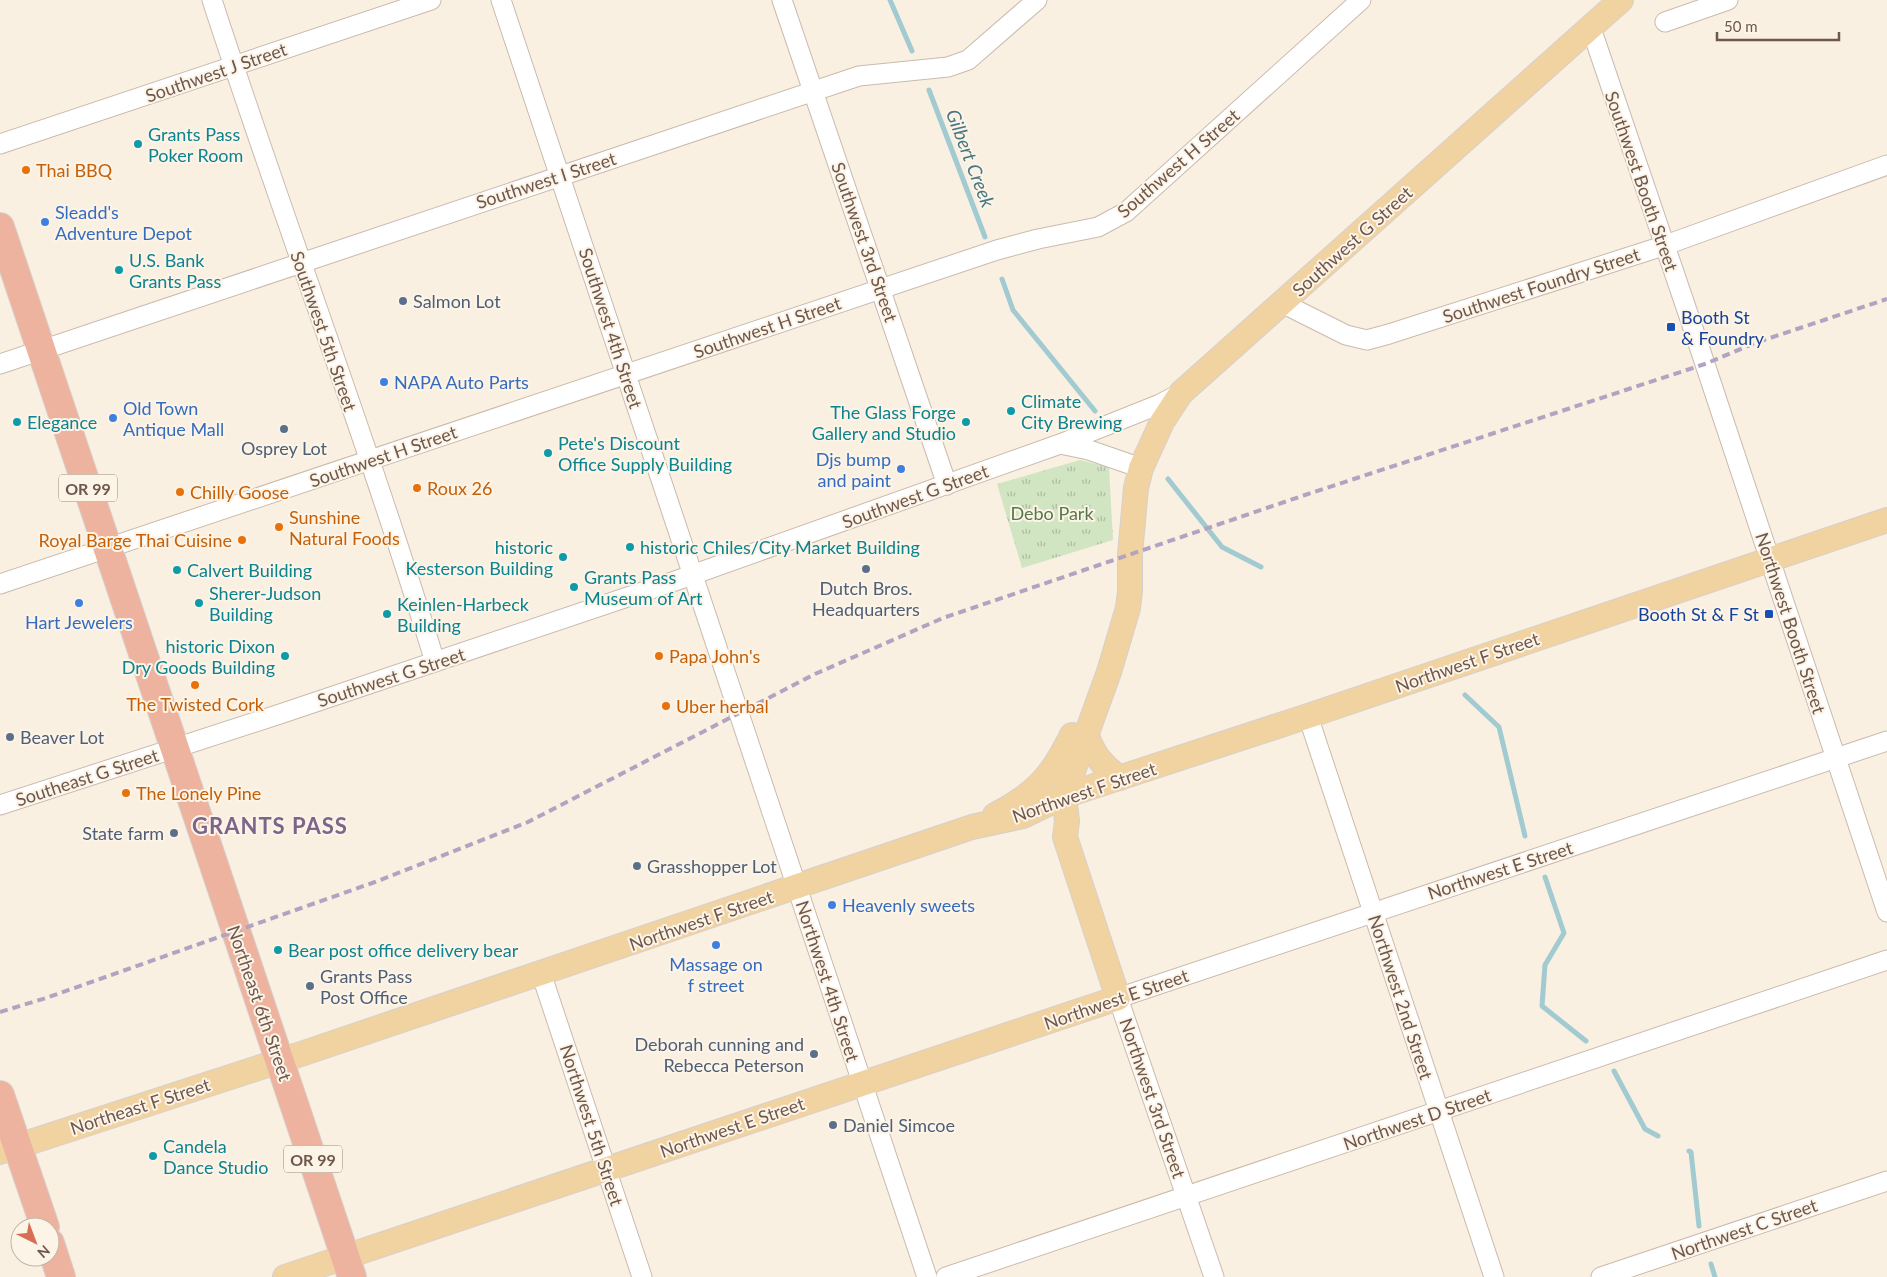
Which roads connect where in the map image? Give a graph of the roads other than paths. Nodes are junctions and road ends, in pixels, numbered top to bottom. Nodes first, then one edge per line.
1 (212, 0) edge
2 (431, 0) edge
3 (501, 0) edge
4 (782, 0) edge
5 (1037, 0) edge
6 (1361, 0) edge
7 (1621, 0) edge
8 (1728, 0) edge
9 (1665, 22) dead end
10 (1591, 28) junction
11 (233, 66) junction
12 (813, 91) junction
13 (0, 144) edge
14 (1887, 165) edge
15 (560, 175) junction
16 (0, 227) edge
17 (1663, 246) junction
18 (302, 263) junction
19 (881, 289) junction
20 (1282, 303) junction
21 (1695, 334) joint
22 (42, 349) junction
23 (0, 364) edge
24 (627, 374) junction
25 (1180, 393) junction
26 (1060, 444) junction
27 (369, 461) junction
28 (1141, 468) junction
29 (947, 485) junction
30 (1887, 520) edge
31 (108, 548) junction
32 (1769, 559) junction
33 (693, 575) junction
34 (0, 584) edge
35 (1121, 635) junction
36 (435, 662) junction
37 (729, 686) joint
38 (1308, 716) junction
39 (1086, 733) junction
40 (1887, 741) edge
41 (174, 748) junction
42 (1835, 759) junction
43 (1120, 778) junction
44 (1064, 796) junction
45 (0, 805) edge
46 (1032, 813) junction
47 (972, 827) junction
48 (1065, 837) junction
49 (797, 888) junction
50 (1373, 912) junction
51 (1887, 912) edge
52 (1887, 960) edge
53 (541, 974) junction
54 (1118, 998) junction
55 (281, 1061) junction
56 (862, 1084) junction
57 (0, 1095) edge
58 (1439, 1112) junction
59 (9, 1149) edge
60 (606, 1170) junction
61 (1887, 1181) edge
62 (1187, 1196) junction
63 (40, 1217) edge
64 (349, 1267) edge
65 (285, 1277) edge
66 (642, 1277) edge
67 (927, 1277) edge
68 (946, 1277) edge
69 (1214, 1277) edge
70 (1494, 1277) edge
71 (1602, 1277) edge

1 - 11 street, Southwest 5th Street
2 - 11 street, Southwest J Street
3 - 15 street, Southwest 4th Street
4 - 12 street, Southwest 3rd Street
5 - 12 street, Southwest I Street
6 - 19 street, Southwest H Street
7 - 10 main road, Southwest G Street
8 - 9 street
10 - 17 street, Southwest Booth Street
10 - 20 main road, Southwest G Street
11 - 13 street, Southwest J Street
11 - 18 street, Southwest 5th Street
12 - 15 street, Southwest I Street
12 - 19 street, Southwest 3rd Street
14 - 17 street, Southwest Foundry Street
15 - 18 street, Southwest I Street
15 - 24 street, Southwest 4th Street
16 - 22 highway, OR 99
17 - 20 street, Southwest Foundry Street
17 - 21 street, Southwest Booth Street
18 - 22 street, Southwest I Street
18 - 27 street, Southwest 5th Street
19 - 24 street, Southwest H Street
19 - 29 street, Southwest 3rd Street
20 - 25 main road, Southwest G Street
21 - 32 street, Northwest Booth Street
22 - 23 street, Southwest I Street
22 - 31 highway, OR 99
24 - 27 street, Southwest H Street
24 - 33 street, Southwest 4th Street
25 - 26 street, Southwest G Street
25 - 28 main road, Northwest 3rd Street
26 - 28 street
26 - 29 street, Southwest G Street
27 - 31 street, Southwest H Street
27 - 36 street, Southwest 5th Street
28 - 35 main road, Northwest 3rd Street
29 - 33 street, Southwest G Street
30 - 32 main road, Northwest F Street
31 - 34 street, Southwest H Street
31 - 41 highway, OR 99
32 - 38 main road, Northwest F Street
32 - 42 street, Northwest Booth Street
33 - 36 street, Southwest G Street
33 - 37 street, Southwest 4th Street
35 - 39 main road, Northwest 3rd Street
35 - 47 main road, Northwest 3rd Street
36 - 41 street, Southwest G Street
37 - 49 street, Northwest 4th Street
38 - 43 main road, Northwest F Street
38 - 50 street, Northwest 2nd Street
39 - 43 main road
39 - 44 main road, Northwest 3rd Street
40 - 42 street, Northwest E Street
41 - 45 street, Southeast G Street
41 - 55 highway, Northeast 6th Street / OR 99
42 - 50 street, Northwest E Street
42 - 51 street, Northwest Booth Street
43 - 44 main road, Northwest F Street
44 - 46 main road, Northwest F Street
44 - 48 main road, Northwest 3rd Street
46 - 47 main road, Northwest F Street
46 - 48 main road
47 - 49 main road, Northwest F Street
48 - 54 main road, Northwest 3rd Street
49 - 53 main road, Northwest F Street
49 - 56 street, Northwest 4th Street
50 - 54 street, Northwest E Street
50 - 58 street, Northwest 2nd Street
52 - 58 street, Northwest D Street
53 - 55 main road, Northwest F Street
53 - 60 street, Northwest 5th Street
54 - 56 main road, Northwest E Street
54 - 62 street, Northwest 3rd Street
55 - 59 main road, Northeast F Street
55 - 64 highway, Northeast 6th Street / OR 99
56 - 60 main road, Northwest E Street
56 - 67 street, Northwest 4th Street
57 - 59 highway
58 - 62 street, Northwest D Street
58 - 70 street, Northwest 2nd Street
59 - 63 highway
60 - 64 main road, Northwest E Street
60 - 66 street, Northwest 5th Street
61 - 71 street, Northwest C Street
62 - 68 street, Northwest D Street
62 - 69 street, Northwest 3rd Street
64 - 65 main road, Northwest E Street

